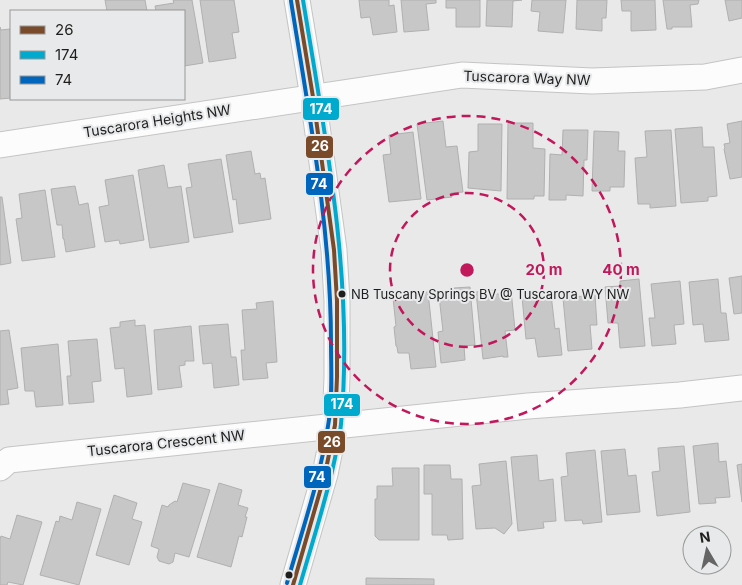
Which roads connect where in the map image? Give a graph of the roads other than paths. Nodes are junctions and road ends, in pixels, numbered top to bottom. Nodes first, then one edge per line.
1 (298, 0) edge
2 (742, 70) edge
3 (313, 97) junction
4 (0, 145) edge
5 (742, 388) edge
6 (335, 425) junction
7 (0, 468) edge
8 (293, 585) edge

1 - 3 street
2 - 3 street, Tuscarora Way NW
3 - 4 street, Tuscarora Heights NW
3 - 6 street
5 - 6 street
6 - 7 street, Tuscarora Crescent NW
6 - 8 street

